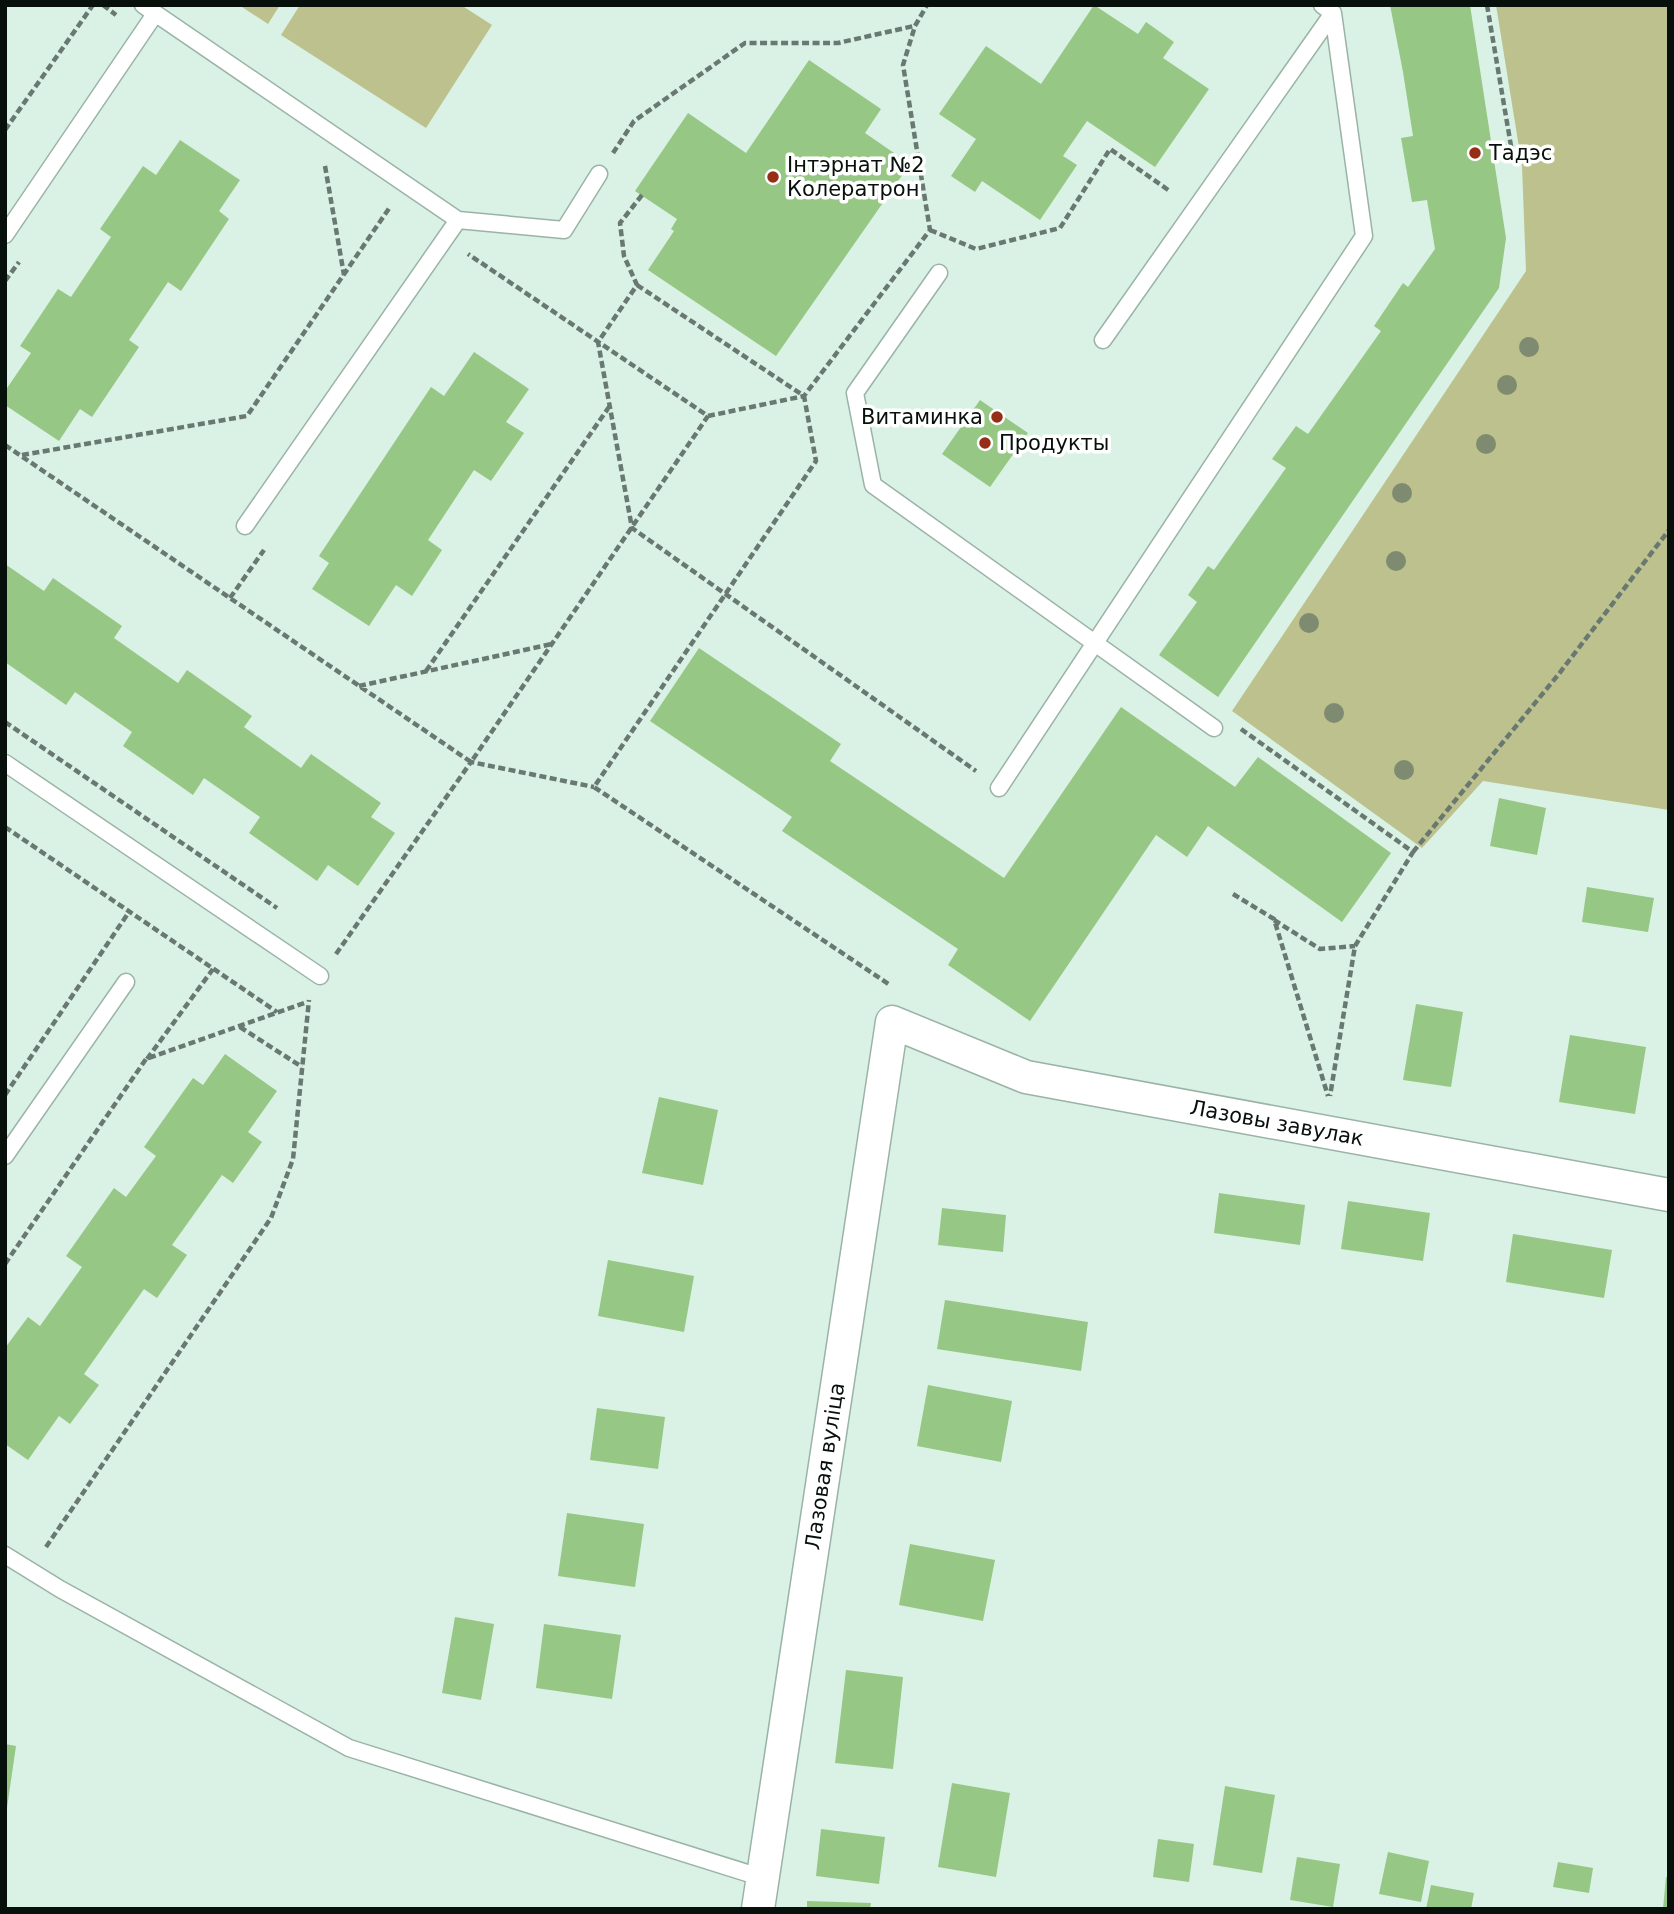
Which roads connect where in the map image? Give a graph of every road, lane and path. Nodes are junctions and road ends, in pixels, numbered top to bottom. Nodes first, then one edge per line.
1 (93, 5) edge
2 (103, 5) edge
3 (928, 5) edge
4 (1487, 5) edge
5 (1327, 9) edge
6 (149, 10) edge
7 (915, 26) junction
8 (141, 33) junction
9 (5, 130) edge
10 (1492, 149) dead end
11 (335, 165) dead end
12 (599, 174) joint
13 (642, 195) dead end
14 (393, 204) dead end
15 (1195, 209) junction
16 (458, 220) junction
17 (930, 230) junction
18 (5, 234) edge
19 (445, 239) junction
20 (939, 274) dead end
21 (344, 275) junction
22 (637, 285) junction
23 (1103, 340) dead end
24 (598, 342) junction
25 (804, 396) junction
26 (610, 406) junction
27 (709, 416) junction
28 (5, 445) edge
29 (21, 456) junction
30 (246, 526) dead end
31 (632, 528) junction
32 (1669, 530) edge
33 (726, 594) junction
34 (552, 644) junction
35 (1095, 644) junction
36 (426, 671) junction
37 (359, 686) junction
38 (5, 722) edge
39 (1214, 728) joint
40 (471, 762) junction
41 (5, 763) edge
42 (594, 787) junction
43 (999, 788) joint
44 (5, 827) edge
45 (1413, 852) junction
46 (1233, 894) dead end
47 (281, 911) dead end
48 (129, 912) junction
49 (1273, 919) junction
50 (327, 942) dead end
51 (1354, 946) junction
52 (339, 950) junction
53 (213, 969) junction
54 (320, 976) junction
55 (126, 982) dead end
56 (308, 1002) junction
57 (896, 1007) junction
58 (278, 1012) junction
59 (239, 1026) junction
60 (146, 1059) junction
61 (302, 1068) junction
62 (5, 1095) edge
63 (5, 1156) edge
64 (1669, 1195) edge
65 (5, 1264) edge
66 (43, 1552) dead end
67 (5, 1555) edge
68 (763, 1878) junction
69 (758, 1909) edge

1 - 9 path
2 - 8 path
3 - 7 path
4 - 10 path
5 - 15 lane
5 - 35 lane
6 - 8 lane
6 - 16 lane
7 - 12 path
7 - 17 path
8 - 18 lane
11 - 21 path
12 - 16 lane
13 - 22 path
14 - 21 path
15 - 17 path
15 - 23 lane
16 - 19 lane
17 - 25 path
19 - 24 path
19 - 30 lane
20 - 35 lane
21 - 29 path
22 - 24 path
22 - 25 path
24 - 26 path
24 - 27 path
25 - 27 path
25 - 33 path
26 - 31 path
26 - 36 path
27 - 31 path
28 - 29 path
29 - 37 path
31 - 33 path
31 - 34 path
32 - 45 path
33 - 42 path
33 - 43 path
34 - 36 path
34 - 40 path
35 - 39 lane
35 - 43 lane
36 - 37 path
37 - 40 path
38 - 47 path
39 - 45 path
40 - 42 path
40 - 52 path
41 - 54 lane
42 - 57 path
44 - 48 path
45 - 51 path
46 - 49 path
48 - 53 path
48 - 62 path
49 - 51 path
49 - 51 path
50 - 52 path
52 - 54 path
53 - 58 path
53 - 60 path
54 - 56 path
55 - 63 lane
56 - 58 path
56 - 61 path
57 - 64 street, Лазовы завулак
57 - 68 street, Лазовая вуліца
58 - 59 path
59 - 60 path
59 - 61 path
60 - 65 path
61 - 66 path
67 - 68 lane
68 - 69 street, Лазовая вуліца

